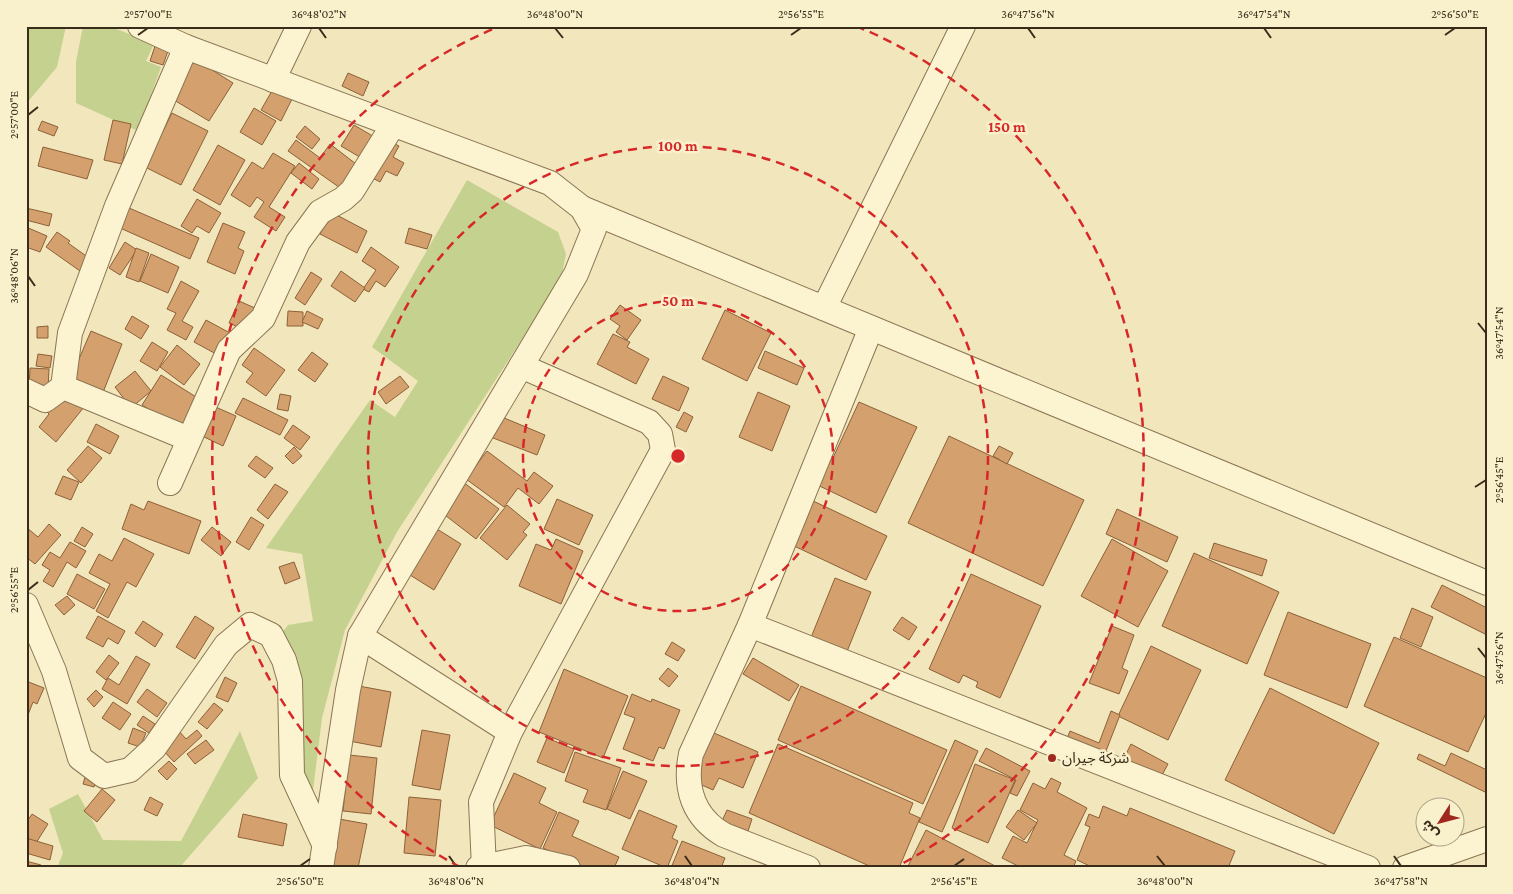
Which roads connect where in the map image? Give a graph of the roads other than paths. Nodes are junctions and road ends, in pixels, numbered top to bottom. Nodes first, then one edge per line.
1 (140, 26) edge
2 (299, 26) edge
3 (963, 26) edge
4 (186, 47) junction
5 (273, 80) junction
6 (393, 125) junction
7 (582, 208) junction
8 (824, 308) junction
9 (871, 328) junction
10 (521, 366) junction
11 (63, 387) junction
12 (26, 391) edge
13 (190, 438) junction
14 (170, 483) dead end
15 (1487, 583) edge
16 (26, 605) edge
17 (750, 625) junction
18 (360, 636) junction
19 (510, 732) junction
20 (1487, 839) edge
21 (323, 857) edge
22 (482, 867) edge
23 (568, 868) edge
24 (808, 868) edge
25 (1368, 868) edge
26 (1405, 868) edge

1 - 4 street
2 - 5 street
3 - 8 street
4 - 5 street
4 - 11 street
5 - 6 street
6 - 7 street
6 - 13 street
7 - 8 street
7 - 10 street
8 - 9 street
9 - 15 street
9 - 17 street
10 - 18 street
10 - 19 street
11 - 12 street
11 - 13 street
13 - 14 street
16 - 21 street
17 - 24 street
17 - 25 street
18 - 19 street
18 - 21 street
19 - 22 street
20 - 26 street
22 - 23 street

